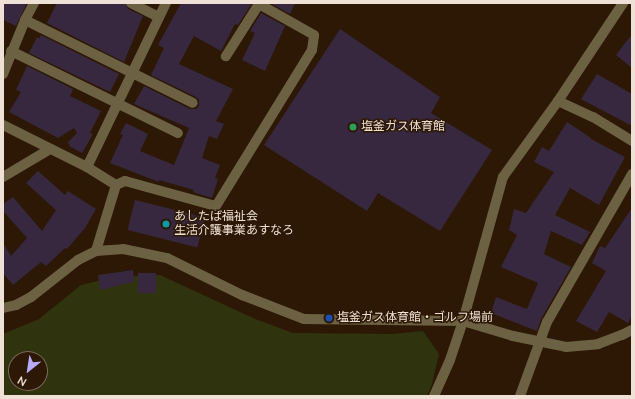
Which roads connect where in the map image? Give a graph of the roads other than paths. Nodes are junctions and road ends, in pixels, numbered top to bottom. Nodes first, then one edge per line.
1 (34, 3) edge
2 (131, 3) edge
3 (166, 3) edge
4 (260, 3) edge
5 (623, 3) edge
6 (159, 17) junction
7 (25, 20) junction
8 (12, 51) junction
9 (226, 56) dead end
10 (133, 73) junction
11 (3, 74) edge
12 (558, 101) junction
13 (193, 103) dead end
14 (117, 104) junction
15 (3, 125) edge
16 (178, 133) dead end
17 (632, 141) edge
18 (50, 149) junction
19 (87, 167) junction
20 (632, 174) edge
21 (3, 176) edge
22 (116, 185) junction
23 (96, 251) junction
24 (3, 308) edge
25 (463, 321) junction
26 (632, 330) edge
27 (540, 343) junction
28 (434, 396) edge
29 (520, 396) edge

1 - 7 street
2 - 6 street
3 - 6 street
4 - 9 street
4 - 22 street
5 - 12 street
6 - 10 street
7 - 8 street
7 - 10 street
8 - 11 street
8 - 14 street
10 - 13 street
10 - 14 street
12 - 17 street
12 - 25 street
14 - 16 street
14 - 19 street
15 - 18 street
18 - 19 street
18 - 21 street
19 - 22 street
20 - 27 street
22 - 23 street
23 - 24 street
23 - 25 street
25 - 27 street
25 - 28 street
26 - 27 street
27 - 29 street

